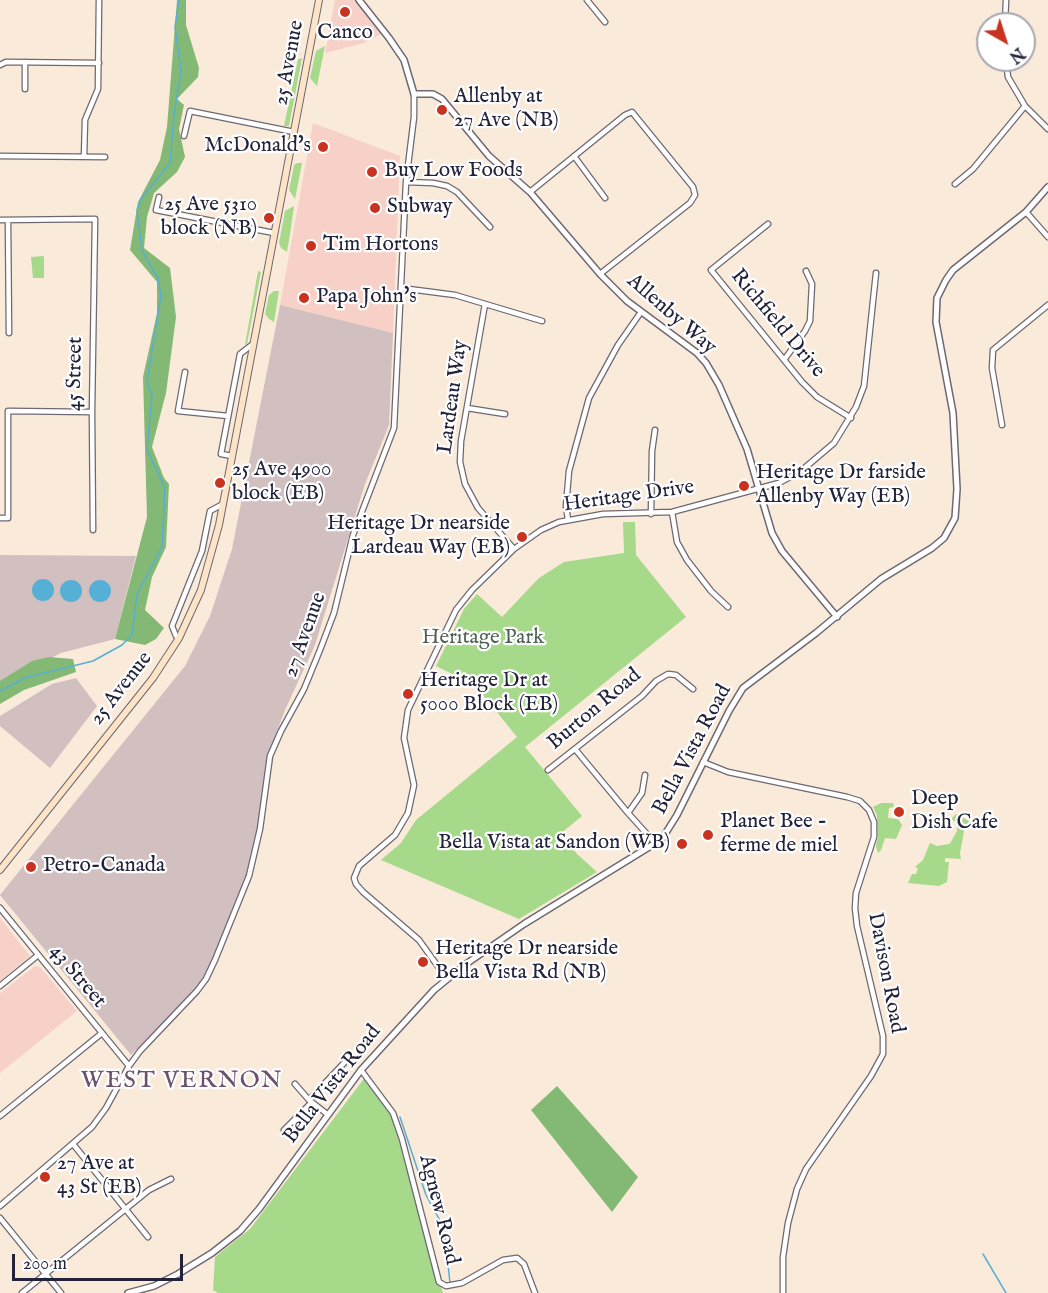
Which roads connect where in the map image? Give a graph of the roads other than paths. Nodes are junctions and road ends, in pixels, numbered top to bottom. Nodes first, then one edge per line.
1 (99, 0) edge
2 (319, 0) edge
3 (359, 0) edge
4 (587, 0) edge
5 (605, 22) dead end
6 (25, 62) junction
7 (99, 63) junction
8 (0, 65) edge
9 (1007, 72) edge
10 (25, 88) dead end
11 (414, 94) junction
12 (1025, 106) junction
13 (1048, 129) edge
14 (294, 132) junction
15 (184, 136) dead end
16 (0, 156) edge
17 (574, 156) junction
18 (84, 157) junction
19 (105, 157) dead end
20 (406, 182) junction
21 (955, 184) dead end
22 (1048, 187) edge
23 (530, 192) junction
24 (159, 197) dead end
25 (605, 198) dead end
26 (1026, 213) junction
27 (0, 220) edge
28 (8, 220) junction
29 (768, 224) dead end
30 (490, 227) dead end
31 (274, 234) junction
32 (1048, 237) edge
33 (806, 271) dead end
34 (600, 273) junction
35 (876, 273) dead end
36 (401, 288) junction
37 (485, 304) junction
38 (1048, 305) edge
39 (641, 312) junction
40 (542, 321) dead end
41 (9, 333) dead end
42 (254, 343) junction
43 (784, 360) junction
44 (185, 372) dead end
45 (467, 408) junction
46 (92, 412) junction
47 (506, 414) dead end
48 (228, 416) junction
49 (851, 418) junction
50 (1002, 425) dead end
51 (655, 430) dead end
52 (232, 456) junction
53 (760, 489) junction
54 (223, 504) junction
55 (672, 512) junction
56 (651, 514) junction
57 (0, 518) edge
58 (568, 520) junction
59 (93, 530) dead end
60 (514, 549) junction
61 (729, 607) dead end
62 (837, 617) junction
63 (176, 636) dead end
64 (693, 689) dead end
65 (575, 748) junction
66 (703, 762) junction
67 (548, 770) dead end
68 (645, 775) dead end
69 (628, 813) junction
70 (656, 844) junction
71 (1, 867) edge
72 (0, 908) edge
73 (37, 956) junction
74 (447, 979) junction
75 (0, 986) edge
76 (102, 1033) junction
77 (344, 1063) dead end
78 (129, 1066) junction
79 (361, 1070) junction
80 (295, 1084) dead end
81 (310, 1101) junction
82 (327, 1114) junction
83 (0, 1116) edge
84 (284, 1130) dead end
85 (73, 1144) junction
86 (171, 1179) dead end
87 (0, 1206) edge
88 (126, 1209) junction
89 (0, 1218) edge
90 (148, 1237) dead end
91 (45, 1274) junction
92 (22, 1293) edge
93 (61, 1293) edge
94 (128, 1293) edge
95 (535, 1293) edge
96 (783, 1293) edge

1 - 7 street
2 - 14 main road, 25 Avenue
3 - 11 street, 27 Avenue
4 - 5 street
6 - 7 street
6 - 8 street
6 - 10 street
7 - 18 street
9 - 12 street
11 - 20 street, 27 Avenue
11 - 23 street, Allenby Way
12 - 13 street
12 - 21 street
14 - 15 street, 25 Avenue
14 - 31 main road, 25 Avenue
16 - 18 street
17 - 23 street
17 - 25 street
17 - 34 street
18 - 19 street
20 - 30 street
20 - 36 street, 27 Avenue
22 - 26 street, Bella Vista Road
23 - 34 street, Allenby Way
24 - 31 street
26 - 32 street
26 - 62 street, Bella Vista Road
27 - 28 street
28 - 41 street
28 - 46 street, 45 Street
29 - 43 street, Richfield Drive
31 - 42 main road, 25 Avenue
33 - 43 street
34 - 39 street, Allenby Way
35 - 49 street, Heritage Drive
36 - 37 street
36 - 78 street, 27 Avenue
37 - 40 street
37 - 45 street, Lardeau Way
38 - 50 street
39 - 53 street, Allenby Way
39 - 58 street
42 - 48 street, 25 Avenue
42 - 52 main road, 25 Avenue
43 - 49 street, Richfield Drive
44 - 48 street
45 - 47 street
45 - 60 street, Lardeau Way
46 - 57 street
46 - 59 street, 45 Street
48 - 52 street, 25 Avenue
49 - 53 street, Heritage Drive
51 - 56 street
52 - 54 main road, 25 Avenue
53 - 55 street, Heritage Drive
53 - 62 street, Allenby Way
54 - 63 street, 25 Avenue
54 - 71 main road, 25 Avenue
55 - 56 street, Heritage Drive
55 - 61 street
56 - 58 street, Heritage Drive
58 - 60 street, Heritage Drive
60 - 74 street, Heritage Drive
62 - 66 street, Bella Vista Road
64 - 65 street, Burton Road
65 - 67 street, Burton Road
65 - 69 street
66 - 70 street, Bella Vista Road
66 - 96 street, Davison Road
68 - 69 street
69 - 70 street
70 - 74 street, Bella Vista Road
72 - 73 street, 43 Street
73 - 75 street
73 - 76 street, 43 Street
74 - 79 street, Bella Vista Road
76 - 78 street, 43 Street
76 - 83 street
77 - 81 street
78 - 85 street, 27 Avenue
79 - 82 street, Bella Vista Road
79 - 95 street, Agnew Road
80 - 81 street
81 - 82 street
81 - 84 street
82 - 94 street, Bella Vista Road
85 - 87 street, 27 Avenue
85 - 88 street
86 - 88 street
88 - 90 street
88 - 91 street
89 - 91 street
91 - 92 street
91 - 93 street

